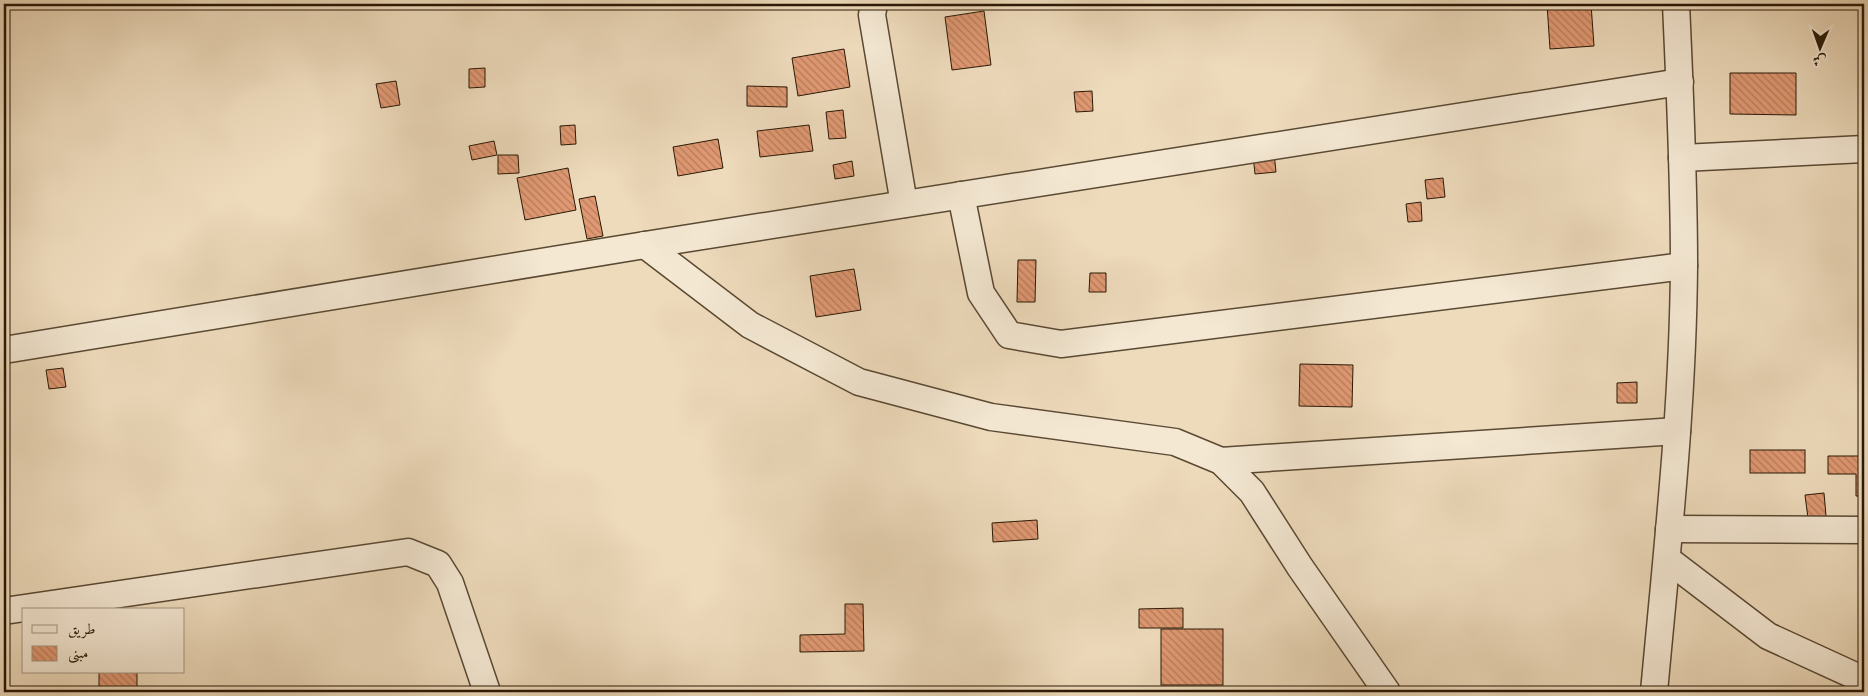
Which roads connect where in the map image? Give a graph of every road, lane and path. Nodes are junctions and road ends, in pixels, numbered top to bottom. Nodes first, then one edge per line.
1 (874, 4) edge
2 (1676, 4) edge
3 (1680, 82) junction
4 (1864, 149) edge
5 (1682, 158) junction
6 (961, 195) junction
7 (904, 204) junction
8 (645, 245) junction
9 (1684, 266) junction
10 (4, 350) edge
11 (1677, 431) junction
12 (1221, 461) junction
13 (1669, 529) junction
14 (1864, 530) edge
15 (1667, 559) junction
16 (22, 608) edge
17 (25, 608) edge
18 (4, 611) edge
19 (1864, 680) edge
20 (487, 692) edge
21 (1387, 692) edge
22 (1654, 692) edge

1 - 7 street
2 - 3 street
3 - 5 street
3 - 6 street
4 - 5 street
5 - 9 street
6 - 7 street
6 - 9 street
7 - 8 street
8 - 10 street
8 - 12 street
9 - 11 street
11 - 12 street
11 - 13 street
12 - 21 street
13 - 14 street
13 - 15 street
15 - 19 street
15 - 22 street
16 - 18 street
17 - 20 street

